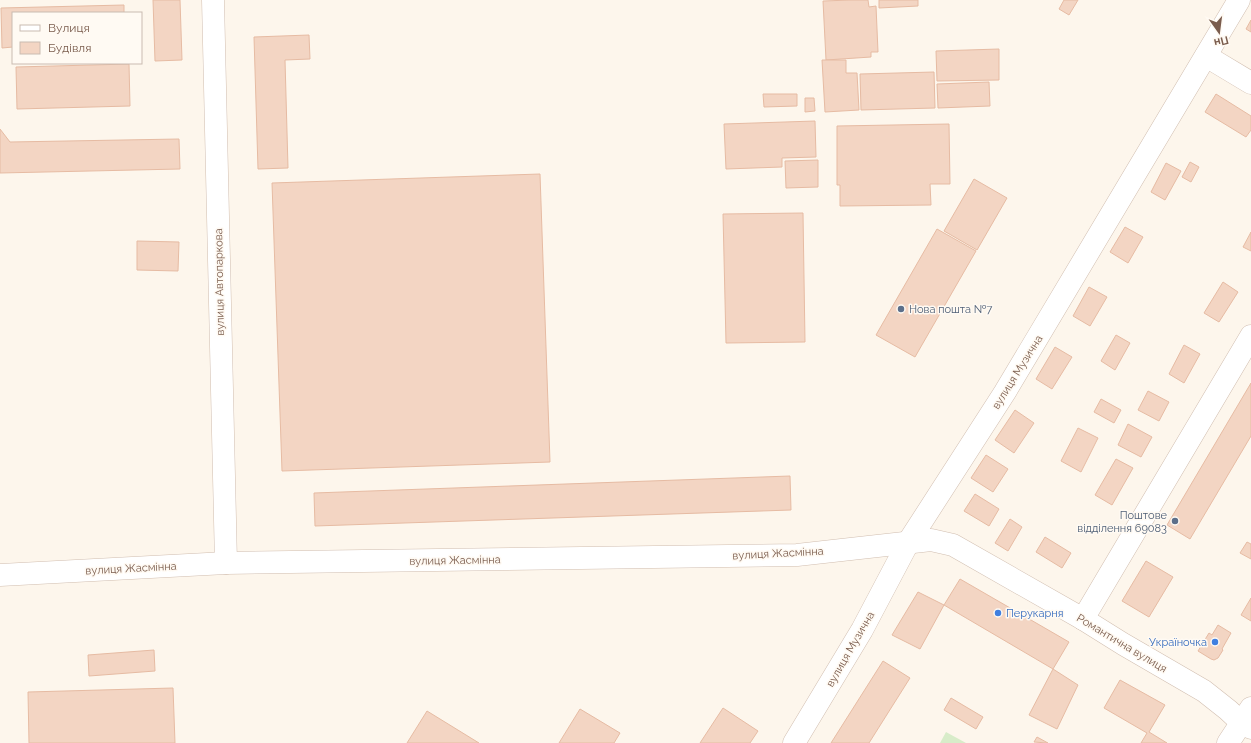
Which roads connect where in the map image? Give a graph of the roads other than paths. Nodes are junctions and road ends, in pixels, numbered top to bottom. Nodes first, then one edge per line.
1 (213, 0) edge
2 (1239, 0) edge
3 (1206, 56) junction
4 (1251, 83) edge
5 (1251, 336) edge
6 (909, 542) junction
7 (226, 563) junction
8 (0, 575) edge
9 (1083, 619) junction
10 (1248, 720) edge
11 (794, 743) edge
12 (1228, 743) edge

1 - 7 street, вулиця Автопаркова
2 - 3 street, вулиця Музична
3 - 4 street
3 - 6 street, вулиця Музична
5 - 9 street
6 - 7 street, вулиця Жасмінна
6 - 9 street, Романтична вулиця
6 - 11 street, вулиця Музична
7 - 8 street, вулиця Жасмінна
9 - 10 street, Романтична вулиця
10 - 12 street

